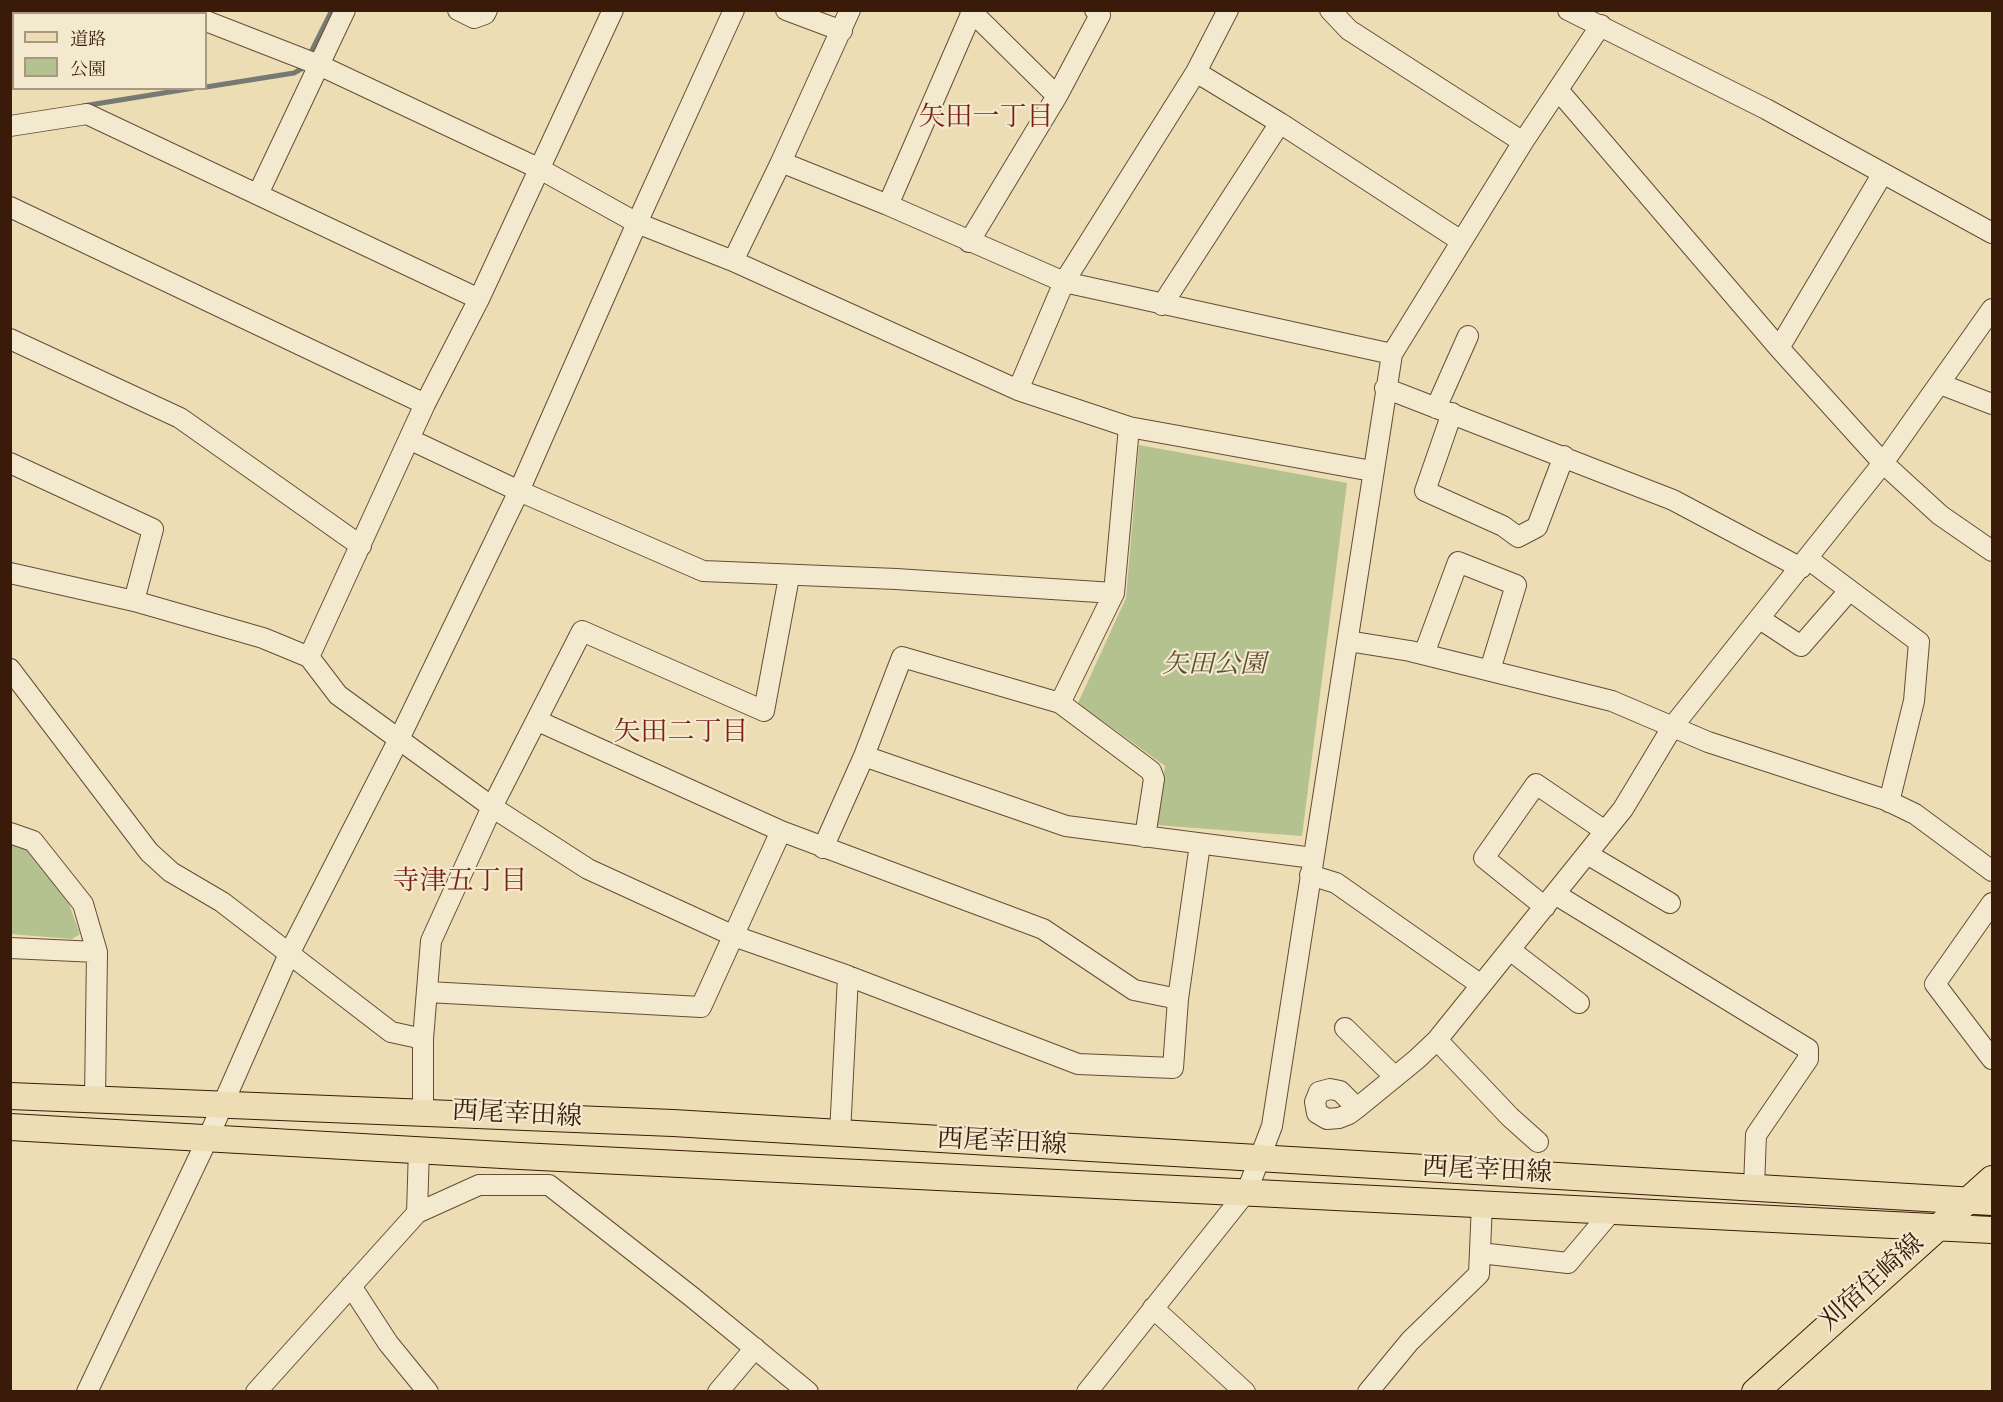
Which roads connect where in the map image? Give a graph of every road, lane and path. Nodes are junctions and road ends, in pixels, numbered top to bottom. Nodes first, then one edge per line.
1 (345, 10) edge
2 (458, 10) edge
3 (487, 10) edge
4 (613, 10) edge
5 (734, 10) edge
6 (786, 10) edge
7 (850, 10) edge
8 (1095, 10) edge
9 (1228, 10) edge
10 (1330, 10) edge
11 (1568, 10) edge
12 (971, 11) edge
13 (207, 21) edge
14 (1600, 25) junction
15 (842, 31) junction
16 (319, 65) junction
17 (1196, 72) junction
18 (1558, 90) junction
19 (1057, 96) junction
20 (1280, 123) junction
21 (10, 126) edge
22 (1523, 142) junction
23 (781, 162) junction
24 (540, 169) junction
25 (1883, 173) junction
26 (258, 194) junction
27 (888, 205) junction
28 (10, 207) edge
29 (637, 223) junction
30 (1992, 233) edge
31 (969, 242) junction
32 (1461, 242) junction
33 (733, 261) junction
34 (1064, 282) junction
35 (479, 299) junction
36 (1162, 305) junction
37 (1992, 309) edge
38 (1468, 336) dead end
39 (10, 339) edge
40 (1779, 348) junction
41 (1392, 354) junction
42 (1940, 384) junction
43 (1385, 388) junction
44 (1018, 390) junction
45 (1992, 404) edge
46 (425, 405) junction
47 (1444, 410) junction
48 (1130, 427) junction
49 (411, 440) junction
50 (1564, 456) junction
51 (10, 463) edge
52 (1883, 463) junction
53 (1372, 471) junction
54 (519, 491) junction
55 (361, 546) junction
56 (1992, 551) edge
57 (1804, 564) junction
58 (10, 573) edge
59 (789, 577) junction
60 (1848, 592) junction
61 (1114, 593) junction
62 (134, 601) junction
63 (1760, 619) junction
64 (1348, 641) junction
65 (1424, 654) junction
66 (309, 657) junction
67 (10, 669) edge
68 (1490, 670) junction
69 (1060, 703) junction
70 (538, 722) junction
71 (1673, 726) junction
72 (399, 739) junction
73 (864, 756) junction
74 (1889, 802) junction
75 (492, 807) junction
76 (781, 831) junction
77 (1605, 831) junction
78 (10, 833) edge
79 (1146, 837) junction
80 (1200, 844) junction
81 (823, 848) junction
82 (1587, 854) junction
83 (1311, 866) junction
84 (1992, 871) edge
85 (1550, 900) junction
86 (1670, 903) dead end
87 (1992, 903) edge
88 (734, 936) junction
89 (10, 948) edge
90 (1510, 950) junction
91 (97, 952) junction
92 (289, 954) junction
93 (848, 976) junction
94 (1481, 985) junction
95 (428, 992) junction
96 (1178, 999) junction
97 (1579, 1003) dead end
98 (1345, 1028) dead end
99 (423, 1039) junction
100 (1437, 1040) junction
101 (1992, 1059) edge
102 (1395, 1077) junction
103 (10, 1096) edge
104 (95, 1099) junction
105 (222, 1105) junction
106 (1357, 1108) dead end
107 (423, 1112) junction
108 (10, 1127) edge
109 (840, 1134) junction
110 (208, 1138) junction
111 (1538, 1142) dead end
112 (419, 1148) junction
113 (1259, 1159) junction
114 (1992, 1179) edge
115 (1754, 1187) junction
116 (1247, 1191) junction
117 (1966, 1201) junction
118 (1992, 1202) edge
119 (1482, 1203) junction
120 (1611, 1212) junction
121 (417, 1213) junction
122 (1937, 1226) junction
123 (1992, 1230) edge
124 (1480, 1252) junction
125 (351, 1286) junction
126 (1154, 1308) junction
127 (755, 1348) junction
128 (1088, 1391) edge
129 (87, 1392) edge
130 (256, 1392) edge
131 (428, 1392) edge
132 (718, 1392) edge
133 (808, 1392) edge
134 (1245, 1392) edge
135 (1368, 1392) edge
136 (1755, 1392) edge

1 - 16 street
2 - 3 street
4 - 24 street
5 - 29 street
6 - 15 street
7 - 15 street
8 - 19 street
9 - 17 street
10 - 22 street
11 - 14 street
12 - 19 street
12 - 27 street
13 - 16 street
14 - 18 street
14 - 25 street
15 - 23 street
16 - 24 street
16 - 26 street
17 - 20 street
17 - 34 street
18 - 22 street
18 - 40 street
19 - 31 street
20 - 32 street
20 - 36 street
21 - 26 street
22 - 32 street
23 - 27 street
23 - 33 street
24 - 29 street
24 - 35 street
25 - 30 street
25 - 40 street
26 - 35 street
27 - 31 street
28 - 46 street
29 - 33 street
29 - 54 street
31 - 34 street
32 - 41 street
33 - 44 street
34 - 36 street
34 - 44 street
35 - 46 street
36 - 41 street
37 - 42 street
38 - 47 street
39 - 55 street
40 - 52 street
41 - 43 street
42 - 45 street
42 - 52 street
43 - 47 street
43 - 53 street
44 - 48 street
46 - 49 street
47 - 50 street
47 - 50 street
48 - 53 street
48 - 61 street
49 - 54 street
49 - 55 street
50 - 57 street
51 - 62 street
52 - 56 street
52 - 57 street
53 - 64 street
54 - 59 street
54 - 72 street
55 - 66 street
57 - 60 street
57 - 63 street
58 - 62 street
59 - 61 street
59 - 70 street
60 - 63 street
60 - 74 street
61 - 69 street
62 - 66 street
63 - 71 street
64 - 65 street
64 - 83 street
65 - 68 street
65 - 68 street
66 - 72 street
67 - 92 street
68 - 71 street
69 - 73 street
69 - 79 street
70 - 75 street
70 - 76 street
71 - 74 street
71 - 77 street
72 - 75 street
72 - 92 street
73 - 79 street
73 - 81 street
74 - 84 street
75 - 88 street
75 - 95 street
76 - 81 street
76 - 88 street
77 - 82 street
77 - 85 street
78 - 91 street
79 - 80 street
80 - 83 street
80 - 96 street
81 - 96 street
82 - 85 street
82 - 86 street
83 - 94 street
83 - 113 street
85 - 90 street
85 - 115 street
87 - 101 street
88 - 93 street
88 - 95 street
89 - 91 street
90 - 94 street
90 - 97 street
91 - 104 street
92 - 99 street
92 - 105 street
93 - 96 street
93 - 109 street
94 - 100 street
95 - 99 street
98 - 102 street
99 - 107 street
100 - 102 street
100 - 111 street
102 - 106 street
103 - 104 main road, 西尾幸田線
104 - 105 main road, 西尾幸田線
105 - 107 main road, 西尾幸田線
105 - 110 street
107 - 109 main road, 西尾幸田線
108 - 110 main road, 西尾幸田線
109 - 113 main road, 西尾幸田線
110 - 112 main road, 西尾幸田線
110 - 129 street
112 - 116 main road, 西尾幸田線
112 - 121 street
113 - 115 main road, 西尾幸田線
113 - 116 street
114 - 117 main road, 刈宿住崎線
115 - 117 main road, 西尾幸田線
116 - 119 main road, 西尾幸田線
116 - 126 street
117 - 118 main road, 西尾幸田線
117 - 122 main road, 刈宿住崎線
119 - 120 main road, 西尾幸田線
119 - 124 street
120 - 122 main road, 西尾幸田線
120 - 124 street
121 - 125 street
121 - 127 street
122 - 123 main road, 西尾幸田線
122 - 136 main road, 刈宿住崎線
124 - 135 street
125 - 130 street
125 - 131 street
126 - 128 street
126 - 134 street
127 - 132 street
127 - 133 street

